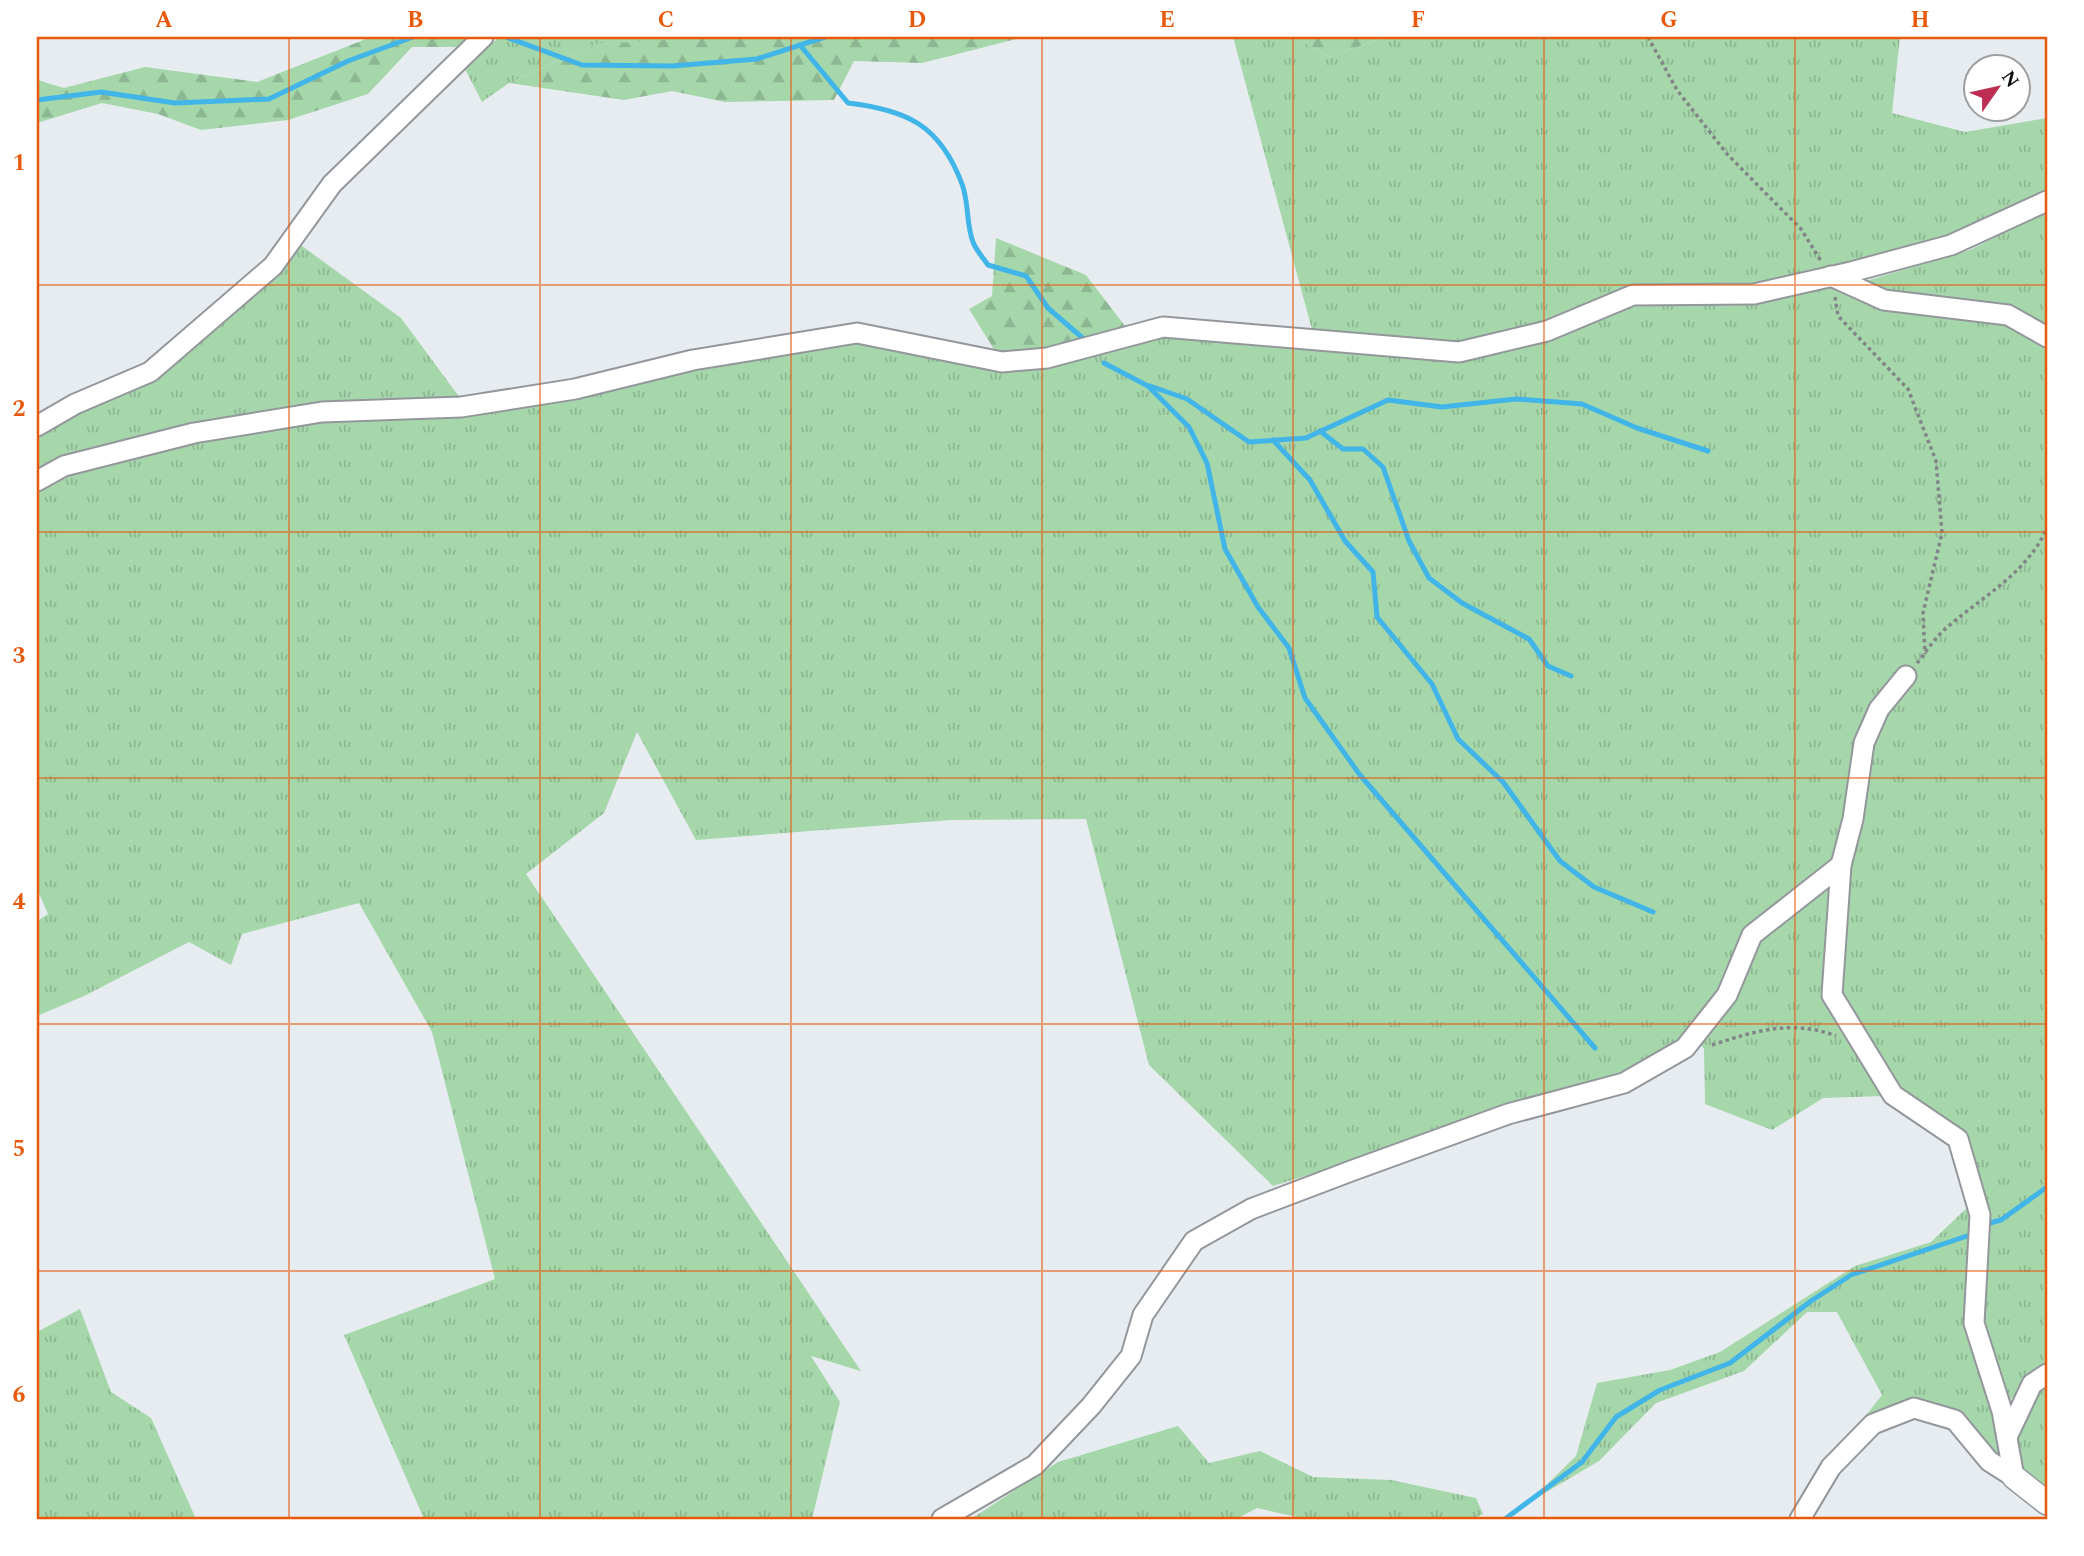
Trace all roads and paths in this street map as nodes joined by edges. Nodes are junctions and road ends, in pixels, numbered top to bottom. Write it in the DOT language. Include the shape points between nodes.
graph roads {
  1 [pos="483,37"];
  2 [pos="1648,37"];
  3 [pos="2047,201"];
  4 [pos="1831,276"];
  5 [pos="2047,337"];
  6 [pos="37,426"];
  7 [pos="37,481"];
  8 [pos="2047,528"];
  9 [pos="1925,653"];
  10 [pos="1906,676"];
  11 [pos="1842,865"];
  12 [pos="1864,1046"];
  13 [pos="1685,1048"];
  14 [pos="2047,1374"];
  15 [pos="2007,1437"];
  16 [pos="2014,1477"];
  17 [pos="2047,1503"];
  18 [pos="942,1519"];
  19 [pos="1801,1519"];
  1 -- 6 [label="street" via="332,184 273,266 150,372"];
  2 -- 4 [label="path" via="1677,90 1727,154 1801,229"];
  3 -- 4 [label="street" via="1951,246"];
  4 -- 5 [label="street" via="1884,300 2008,316"];
  4 -- 7 [label="street" via="1754,294 1633,295 1547,331 1459,352 1163,327 1048,358 1002,362 857,333 693,360 575,389 461,407 322,412 194,433 64,466"];
  4 -- 9 [label="path" via="1838,316 1908,388 1936,461 1942,533 1923,613"];
  8 -- 9 [label="path" via="2040,544 2001,587 1944,630"];
  9 -- 10 [label="path"];
  10 -- 11 [label="street" via="1879,709 1864,743"];
  11 -- 12 [label="street" via="1832,995"];
  11 -- 13 [label="street" via="1752,935 1727,995"];
  12 -- 13 [label="path" via="1811,1027 1756,1031 1704,1048"];
  12 -- 15 [label="street" via="1893,1096 1958,1139 1980,1216 1974,1324"];
  13 -- 18 [label="street" via="1624,1083 1508,1114 1339,1176 1251,1209 1194,1241 1143,1315 1130,1356 1091,1406 1035,1465"];
  14 -- 15 [label="street" via="2032,1384"];
  15 -- 16 [label="street"];
  16 -- 17 [label="street"];
  16 -- 19 [label="street" via="1989,1461 1955,1420 1914,1408 1873,1424 1832,1467"];
}
